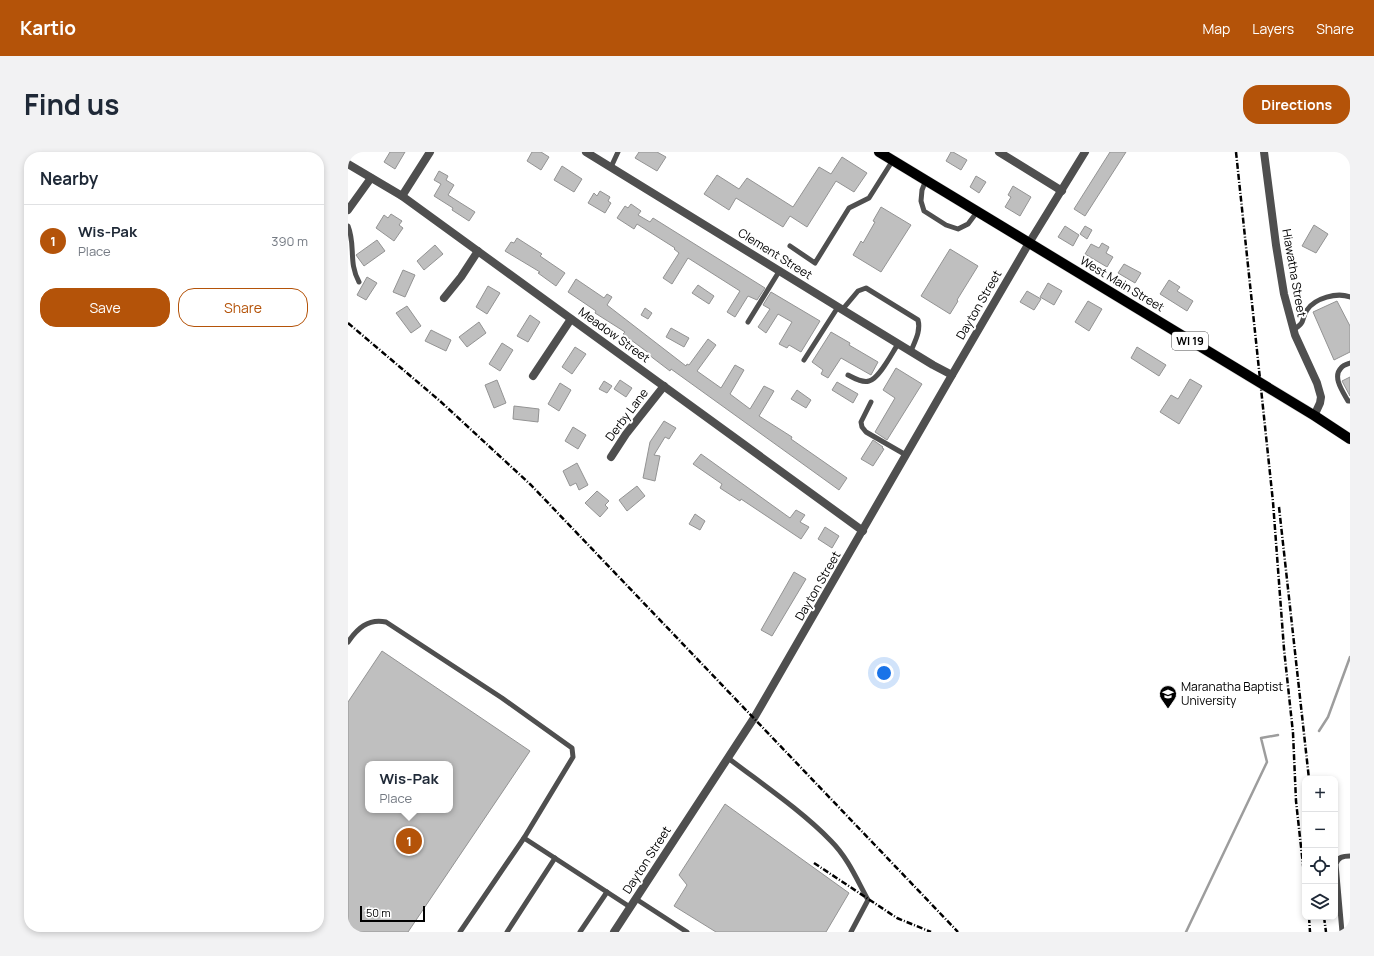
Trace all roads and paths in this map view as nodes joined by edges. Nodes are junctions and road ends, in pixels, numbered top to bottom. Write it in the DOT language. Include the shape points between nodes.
graph roads {
  1 [pos="430,152"];
  2 [pos="586,152"];
  3 [pos="618,152"];
  4 [pos="879,152"];
  5 [pos="999,152"];
  6 [pos="1086,152"];
  7 [pos="1264,152"];
  8 [pos="893,160"];
  9 [pos="348,164"];
  10 [pos="611,168"];
  11 [pos="371,178"];
  12 [pos="926,180"];
  13 [pos="1062,191"];
  14 [pos="402,196"];
  15 [pos="348,210"];
  16 [pos="977,212"];
  17 [pos="348,226"];
  18 [pos="1029,243"];
  19 [pos="790,246"];
  20 [pos="478,251"];
  21 [pos="780,270"];
  22 [pos="359,282"];
  23 [pos="1350,297"];
  24 [pos="444,298"];
  25 [pos="840,308"];
  26 [pos="571,319"];
  27 [pos="748,322"];
  28 [pos="1293,330"];
  29 [pos="898,344"];
  30 [pos="911,352"];
  31 [pos="804,360"];
  32 [pos="1350,363"];
  33 [pos="848,375"];
  34 [pos="952,375"];
  35 [pos="533,376"];
  36 [pos="664,386"];
  37 [pos="871,402"];
  38 [pos="1350,402"];
  39 [pos="1314,416"];
  40 [pos="1350,439"];
  41 [pos="906,455"];
  42 [pos="611,457"];
  43 [pos="863,531"];
  44 [pos="348,642"];
  45 [pos="728,758"];
  46 [pos="524,838"];
  47 [pos="1350,856"];
  48 [pos="554,858"];
  49 [pos="607,892"];
  50 [pos="636,899"];
  51 [pos="630,908"];
  52 [pos="460,932"];
  53 [pos="507,932"];
  54 [pos="580,932"];
  55 [pos="614,932"];
  56 [pos="687,932"];
  57 [pos="851,932"];
  58 [pos="1342,932"];
  1 -- 14 [label="street"];
  2 -- 10 [label="street, Clement Street"];
  3 -- 10 [label="lane"];
  4 -- 8 [label="main road, West Main Street / WI 19"];
  5 -- 13 [label="street"];
  6 -- 13 [label="street, Dayton Street"];
  7 -- 28 [label="street, Hiawatha Street" via="1276,245"];
  8 -- 12 [label="main road, West Main Street / WI 19"];
  8 -- 19 [label="lane" via="869,198 848,208 815,263"];
  9 -- 11 [label="street, Meadow Street"];
  10 -- 21 [label="street, Clement Street"];
  11 -- 14 [label="street, Meadow Street"];
  11 -- 15 [label="street"];
  12 -- 16 [label="main road, West Main Street / WI 19"];
  12 -- 16 [label="lane" via="921,201 924,210 946,225 958,228 968,224"];
  13 -- 18 [label="street, Dayton Street"];
  14 -- 20 [label="street, Meadow Street"];
  16 -- 18 [label="main road, West Main Street / WI 19"];
  17 -- 22 [label="lane" via="350,263"];
  18 -- 34 [label="street, Dayton Street"];
  18 -- 39 [label="main road, West Main Street / WI 19"];
  20 -- 24 [label="street"];
  20 -- 26 [label="street, Meadow Street"];
  21 -- 25 [label="street, Clement Street"];
  21 -- 27 [label="lane"];
  23 -- 28 [label="lane" via="1338,295 1315,302 1302,324"];
  25 -- 29 [label="street, Clement Street"];
  25 -- 30 [label="lane" via="858,291 866,288 918,320 918,335"];
  25 -- 31 [label="lane"];
  26 -- 35 [label="street"];
  26 -- 36 [label="street, Meadow Street"];
  28 -- 39 [label="street, Hiawatha Street" via="1321,397"];
  29 -- 30 [label="street, Clement Street"];
  29 -- 33 [label="lane" via="877,376 869,381 861,381"];
  30 -- 34 [label="street, Clement Street"];
  32 -- 38 [label="lane" via="1341,367 1338,374 1338,383"];
  34 -- 41 [label="street, Dayton Street"];
  36 -- 42 [label="street, Derby Lane"];
  36 -- 43 [label="street, Meadow Street"];
  37 -- 41 [label="lane" via="861,422 862,427 866,432"];
  39 -- 40 [label="main road, West Main Street / WI 19"];
  41 -- 43 [label="street, Dayton Street"];
  43 -- 45 [label="street, Dayton Street"];
  44 -- 46 [label="lane" via="355,632 372,621 386,622 502,698 572,748 573,757"];
  45 -- 50 [label="street, Dayton Street"];
  45 -- 57 [label="lane" via="832,841 848,862 868,900"];
  46 -- 48 [label="lane"];
  46 -- 52 [label="lane"];
  47 -- 58 [label="lane" via="1340,858 1336,864"];
  48 -- 49 [label="lane"];
  48 -- 53 [label="lane"];
  49 -- 51 [label="lane"];
  49 -- 54 [label="lane"];
  50 -- 51 [label="street, Dayton Street"];
  50 -- 56 [label="lane"];
  51 -- 55 [label="street, Dayton Street"];
}
